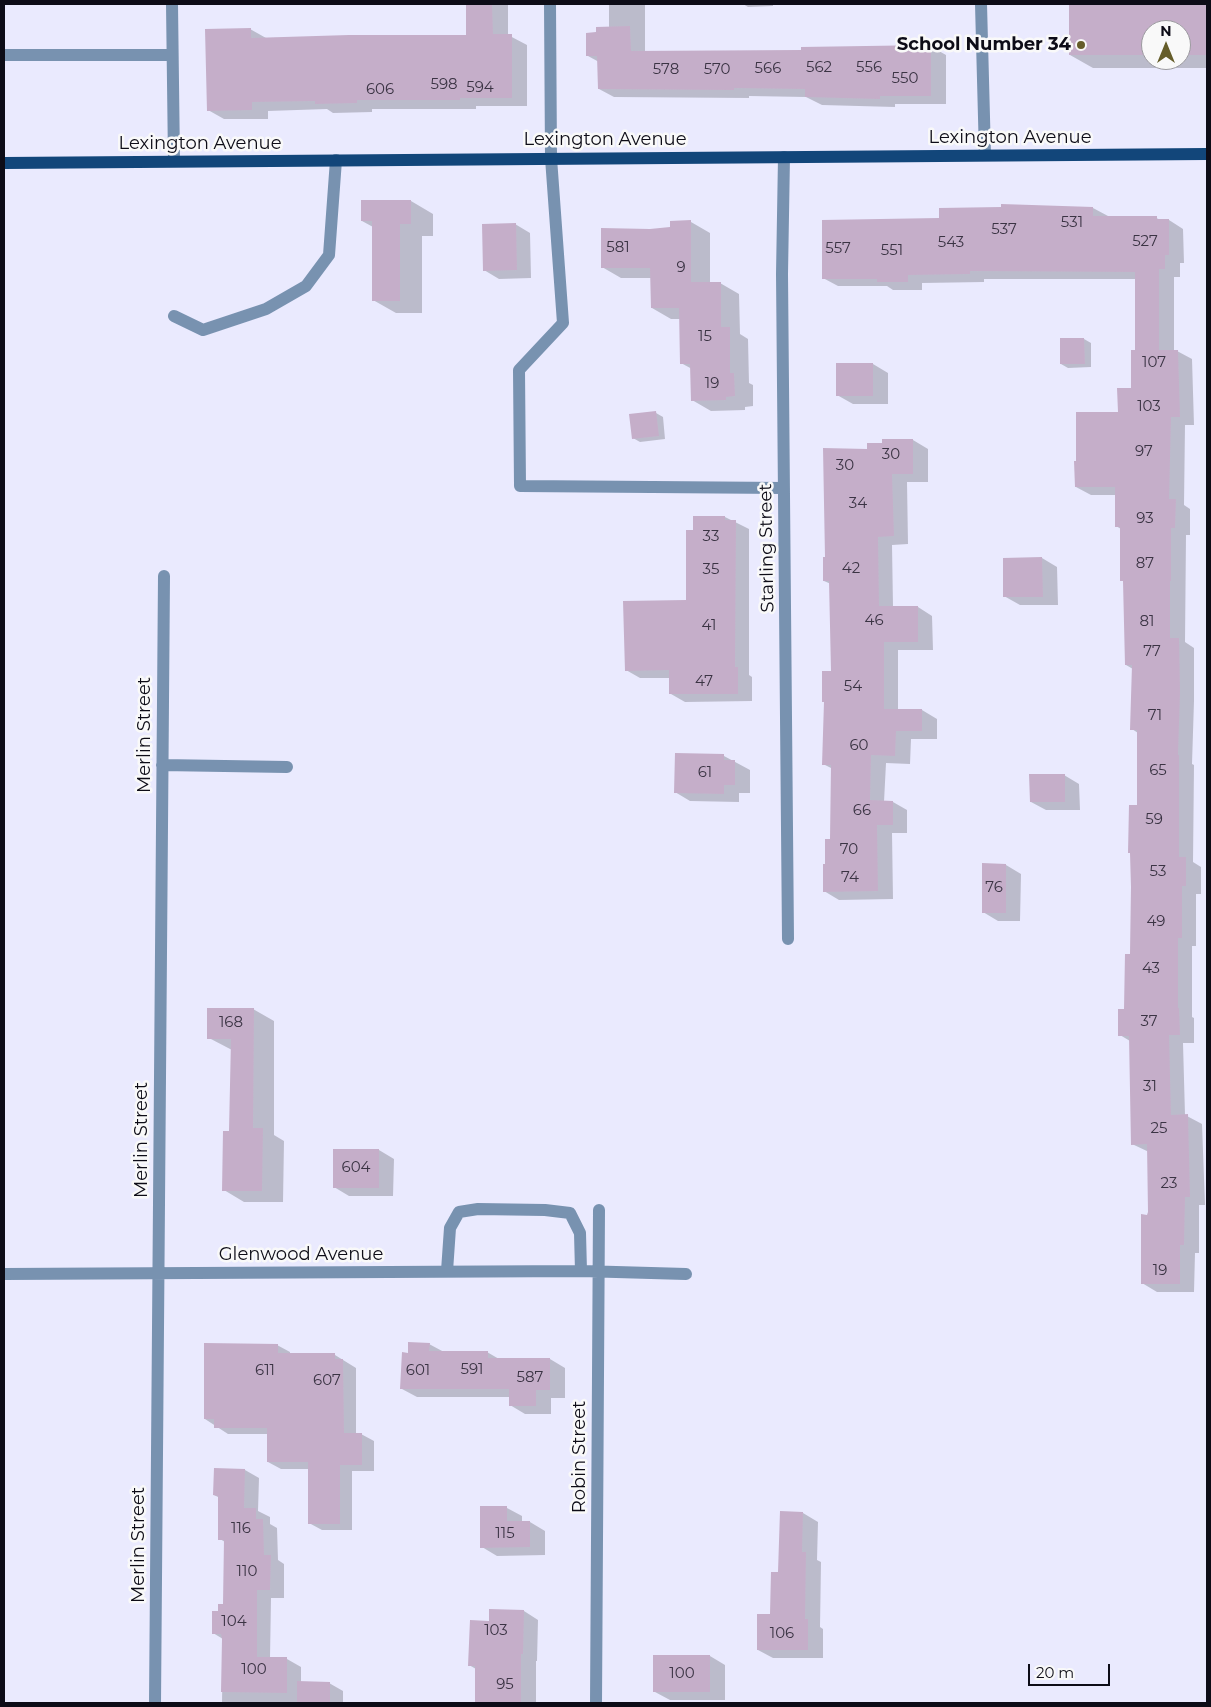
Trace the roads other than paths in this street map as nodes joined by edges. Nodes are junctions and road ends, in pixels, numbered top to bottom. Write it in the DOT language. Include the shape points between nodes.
graph roads {
  1 [pos="172,4"];
  2 [pos="550,4"];
  3 [pos="981,4"];
  4 [pos="4,55"];
  5 [pos="172,55"];
  6 [pos="1207,154"];
  7 [pos="985,155"];
  8 [pos="784,157"];
  9 [pos="551,158"];
  10 [pos="336,160"];
  11 [pos="174,161"];
  12 [pos="4,162"];
  13 [pos="174,316"];
  14 [pos="784,488"];
  15 [pos="164,576"];
  16 [pos="162,766"];
  17 [pos="287,767"];
  18 [pos="788,939"];
  19 [pos="599,1210"];
  20 [pos="447,1271"];
  21 [pos="581,1271"];
  22 [pos="599,1271"];
  23 [pos="158,1273"];
  24 [pos="4,1274"];
  25 [pos="686,1274"];
  26 [pos="155,1703"];
  27 [pos="596,1703"];
  1 -- 5 [label="street"];
  2 -- 9 [label="street"];
  3 -- 7 [label="street"];
  4 -- 5 [label="street"];
  5 -- 11 [label="street"];
  6 -- 7 [label="main road, Lexington Avenue"];
  7 -- 8 [label="main road, Lexington Avenue"];
  8 -- 9 [label="main road, Lexington Avenue"];
  8 -- 14 [label="street, Starling Street"];
  9 -- 10 [label="main road, Lexington Avenue"];
  9 -- 14 [label="street" via="563,323 519,370 520,486"];
  10 -- 11 [label="main road, Lexington Avenue"];
  10 -- 13 [label="street" via="329,254 306,286 266,309 203,330"];
  11 -- 12 [label="main road, Lexington Avenue"];
  14 -- 18 [label="street, Starling Street"];
  15 -- 16 [label="street, Merlin Street"];
  16 -- 17 [label="street"];
  16 -- 23 [label="street, Merlin Street"];
  19 -- 22 [label="street, Robin Street"];
  20 -- 21 [label="street, Glenwood Avenue"];
  20 -- 21 [label="street" via="450,1228 459,1212 478,1209 570,1213 580,1233"];
  20 -- 23 [label="street, Glenwood Avenue"];
  21 -- 22 [label="street, Glenwood Avenue"];
  22 -- 25 [label="street, Glenwood Avenue"];
  22 -- 27 [label="street, Robin Street"];
  23 -- 24 [label="street, Glenwood Avenue"];
  23 -- 26 [label="street, Merlin Street"];
}
